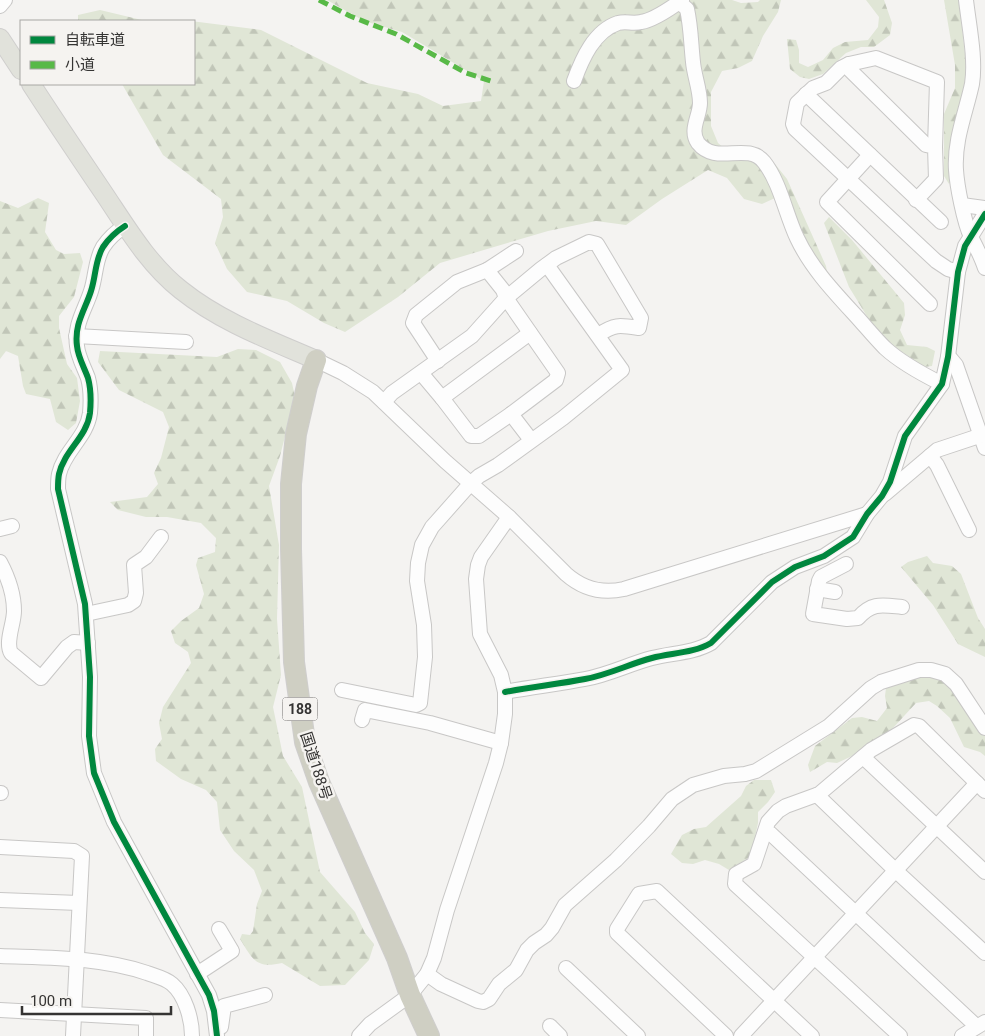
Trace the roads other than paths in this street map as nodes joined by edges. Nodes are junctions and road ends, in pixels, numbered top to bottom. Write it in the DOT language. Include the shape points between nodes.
graph roads {
  1 [pos="5,0"];
  2 [pos="966,0"];
  3 [pos="680,1"];
  4 [pos="0,6"];
  5 [pos="0,38"];
  6 [pos="848,64"];
  7 [pos="20,68"];
  8 [pos="574,80"];
  9 [pos="32,85"];
  10 [pos="806,94"];
  11 [pos="935,147"];
  12 [pos="870,155"];
  13 [pos="848,179"];
  14 [pos="916,200"];
  15 [pos="962,205"];
  16 [pos="985,208"];
  17 [pos="985,214"];
  18 [pos="941,222"];
  19 [pos="125,226"];
  20 [pos="970,236"];
  21 [pos="516,251"];
  22 [pos="547,265"];
  23 [pos="985,268"];
  24 [pos="487,270"];
  25 [pos="958,272"];
  26 [pos="506,298"];
  27 [pos="930,304"];
  28 [pos="530,333"];
  29 [pos="76,336"];
  30 [pos="598,336"];
  31 [pos="186,342"];
  32 [pos="948,357"];
  33 [pos="316,360"];
  34 [pos="438,361"];
  35 [pos="421,372"];
  36 [pos="942,384"];
  37 [pos="442,398"];
  38 [pos="384,402"];
  39 [pos="511,414"];
  40 [pos="984,439"];
  41 [pos="531,440"];
  42 [pos="930,456"];
  43 [pos="471,483"];
  44 [pos="882,496"];
  45 [pos="867,514"];
  46 [pos="509,517"];
  47 [pos="968,530"];
  48 [pos="161,538"];
  49 [pos="0,562"];
  50 [pos="804,563"];
  51 [pos="846,564"];
  52 [pos="819,583"];
  53 [pos="835,592"];
  54 [pos="902,607"];
  55 [pos="86,614"];
  56 [pos="88,643"];
  57 [pos="342,690"];
  58 [pos="505,692"];
  59 [pos="362,720"];
  60 [pos="985,728"];
  61 [pos="501,743"];
  62 [pos="863,757"];
  63 [pos="981,787"];
  64 [pos="817,795"];
  65 [pos="935,826"];
  66 [pos="766,832"];
  67 [pos="0,847"];
  68 [pos="895,870"];
  69 [pos="985,872"];
  70 [pos="0,900"];
  71 [pos="80,903"];
  72 [pos="854,913"];
  73 [pos="220,929"];
  74 [pos="985,953"];
  75 [pos="0,956"];
  76 [pos="814,957"];
  77 [pos="76,959"];
  78 [pos="566,968"];
  79 [pos="197,974"];
  80 [pos="427,974"];
  81 [pos="265,994"];
  82 [pos="410,995"];
  83 [pos="774,1001"];
  84 [pos="0,1010"];
  85 [pos="74,1013"];
  86 [pos="981,1024"];
  87 [pos="217,1035"];
  88 [pos="73,1036"];
  89 [pos="146,1036"];
  90 [pos="192,1036"];
  91 [pos="359,1036"];
  92 [pos="428,1036"];
  93 [pos="638,1036"];
  94 [pos="726,1036"];
  95 [pos="741,1036"];
  96 [pos="812,1036"];
  97 [pos="900,1036"];
  98 [pos="962,1036"];
  1 -- 4 [label="street"];
  2 -- 15 [label="street" via="973,65 955,168"];
  3 -- 8 [label="street" via="649,20 616,24 602,33 591,44"];
  3 -- 36 [label="street" via="687,9 691,29 700,104 694,130 698,142 714,153 748,152 763,161 798,239 832,290 885,348"];
  5 -- 7 [label="main road"];
  6 -- 10 [label="street" via="826,83"];
  6 -- 11 [label="street" via="850,70 926,144"];
  6 -- 11 [label="street" via="876,58 937,82"];
  9 -- 19 [label="main road"];
  10 -- 12 [label="street"];
  10 -- 13 [label="street" via="797,103 794,129"];
  11 -- 14 [label="street" via="936,179"];
  12 -- 13 [label="street"];
  12 -- 14 [label="street"];
  13 -- 25 [label="street" via="936,261"];
  13 -- 27 [label="street" via="827,202"];
  14 -- 18 [label="street"];
  15 -- 16 [label="street"];
  15 -- 20 [label="street"];
  17 -- 20 [label="street"];
  19 -- 29 [label="street" via="114,234 99,256"];
  19 -- 33 [label="main road" via="158,268 201,304 231,322"];
  20 -- 23 [label="street"];
  20 -- 25 [label="street"];
  21 -- 24 [label="street"];
  22 -- 26 [label="street"];
  22 -- 30 [label="street"];
  22 -- 30 [label="street" via="589,242 597,244 641,318 639,328 618,325"];
  24 -- 26 [label="street"];
  24 -- 34 [label="street" via="458,282 416,315 413,324"];
  25 -- 32 [label="street"];
  26 -- 28 [label="street"];
  26 -- 34 [label="street" via="480,329"];
  28 -- 37 [label="street"];
  28 -- 39 [label="street" via="558,373 556,380"];
  29 -- 31 [label="street"];
  29 -- 55 [label="street" via="88,380 90,414 59,474 58,489"];
  30 -- 41 [label="street" via="622,370"];
  32 -- 36 [label="street"];
  32 -- 40 [label="street" via="956,365"];
  33 -- 38 [label="street" via="350,377"];
  33 -- 82 [label="highway, 国道188号 / 188" via="296,434 291,484 294,636 305,742"];
  34 -- 35 [label="street"];
  35 -- 37 [label="street"];
  35 -- 38 [label="street"];
  36 -- 44 [label="street" via="904,436 890,482"];
  37 -- 39 [label="street" via="471,436 479,436"];
  38 -- 43 [label="street"];
  39 -- 41 [label="street"];
  40 -- 42 [label="street" via="937,450"];
  41 -- 43 [label="street"];
  42 -- 44 [label="street"];
  42 -- 47 [label="street"];
  43 -- 46 [label="street"];
  43 -- 57 [label="street" via="432,527 422,545 417,582 425,657 420,703 416,705"];
  44 -- 45 [label="street"];
  45 -- 46 [label="street" via="624,589 606,591 588,588 573,580"];
  45 -- 50 [label="street" via="853,537 824,556"];
  46 -- 58 [label="street" via="481,557 476,579 480,634 501,675"];
  48 -- 55 [label="street" via="146,557 134,565 134,601"];
  49 -- 56 [label="street" via="7,575 14,608 8,648 11,653 41,678 67,647 74,642"];
  50 -- 52 [label="street"];
  50 -- 58 [label="street" via="772,582 712,643 703,648 651,658 584,679"];
  51 -- 52 [label="street"];
  52 -- 53 [label="street"];
  52 -- 54 [label="street" via="813,614 847,619 858,618 866,609 877,606"];
  55 -- 56 [label="street"];
  56 -- 79 [label="street" via="89,736 94,773 114,822"];
  58 -- 61 [label="street"];
  59 -- 61 [label="street" via="365,710 430,723"];
  60 -- 80 [label="street" via="956,684 945,674 919,670 881,682 870,688 829,726 756,771 724,776 693,786 672,799 616,860 565,905 552,928 527,950 516,970 499,984 489,999 478,1001"];
  61 -- 80 [label="street"];
  62 -- 63 [label="street" via="914,725 919,726"];
  62 -- 64 [label="street"];
  62 -- 65 [label="street"];
  63 -- 65 [label="street"];
  64 -- 66 [label="street" via="778,811 768,822"];
  64 -- 68 [label="street"];
  65 -- 68 [label="street"];
  65 -- 69 [label="street"];
  66 -- 72 [label="street"];
  66 -- 76 [label="street" via="754,864 736,874 735,884"];
  67 -- 71 [label="street" via="74,851 82,856"];
  68 -- 72 [label="street"];
  68 -- 74 [label="street"];
  70 -- 71 [label="street"];
  71 -- 77 [label="street"];
  72 -- 76 [label="street"];
  72 -- 86 [label="street" via="973,1023"];
  73 -- 79 [label="street" via="232,951"];
  75 -- 77 [label="street"];
  76 -- 83 [label="street"];
  76 -- 97 [label="street"];
  77 -- 85 [label="street"];
  77 -- 90 [label="street" via="132,968 171,983 180,994"];
  78 -- 93 [label="street"];
  79 -- 87 [label="street" via="214,1010"];
  80 -- 82 [label="street"];
  81 -- 87 [label="street" via="224,1006"];
  82 -- 91 [label="street"];
  82 -- 92 [label="highway, 国道188号 / 188"];
  83 -- 94 [label="street" via="657,891 639,894 617,933"];
  83 -- 95 [label="street"];
  83 -- 96 [label="street"];
  84 -- 85 [label="street"];
  85 -- 88 [label="street"];
  85 -- 89 [label="street" via="146,1018"];
  86 -- 98 [label="street"];
}
